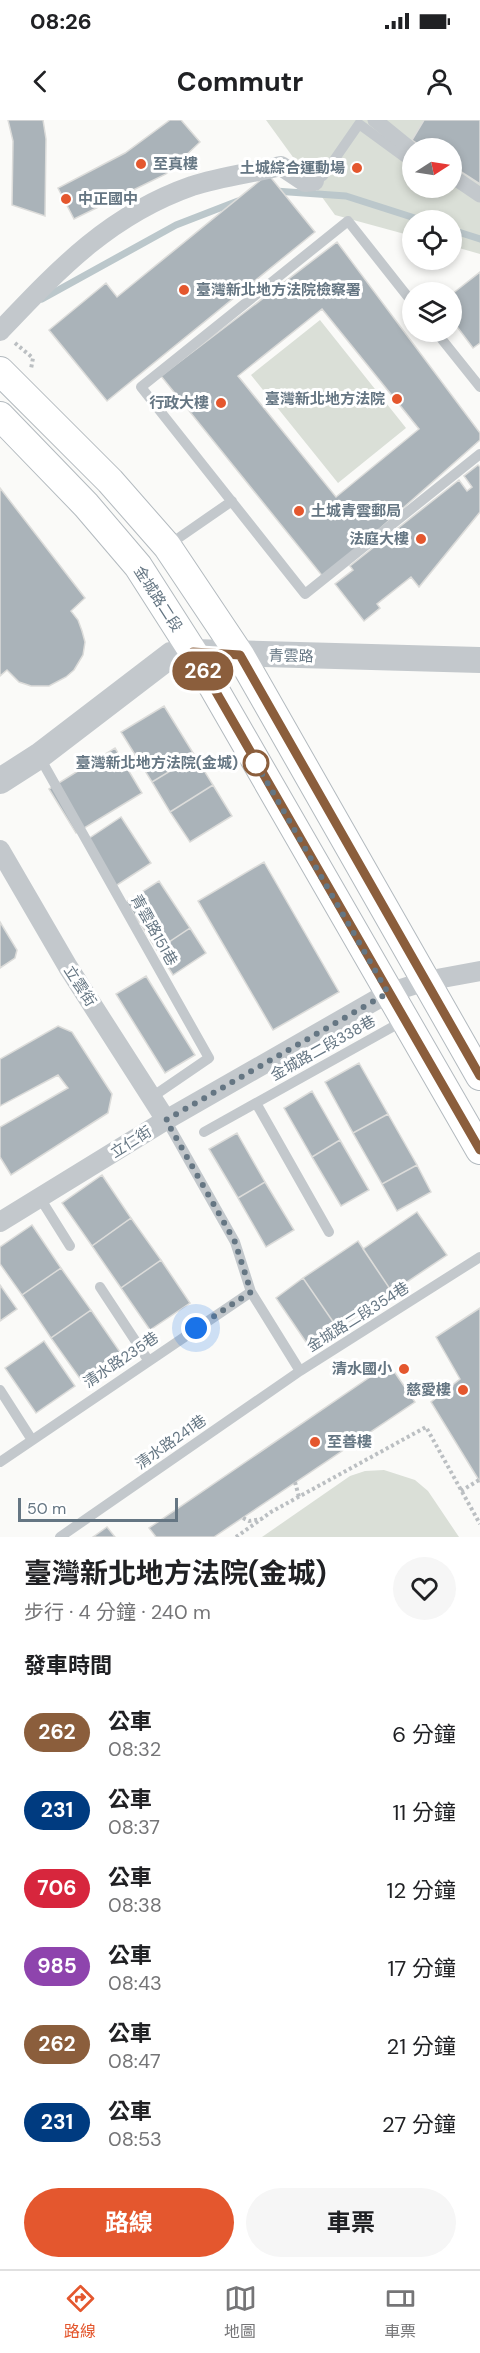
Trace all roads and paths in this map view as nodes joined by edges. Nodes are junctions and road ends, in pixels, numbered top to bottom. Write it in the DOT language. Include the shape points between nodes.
graph roads {
  1 [pos="380,122"];
  2 [pos="402,145"];
  3 [pos="402,150"];
  4 [pos="314,181"];
  5 [pos="462,183"];
  6 [pos="480,195"];
  7 [pos="402,289"];
  8 [pos="8,337"];
  9 [pos="444,342"];
  10 [pos="33,358"];
  11 [pos="0,371"];
  12 [pos="480,387"];
  13 [pos="0,416"];
  14 [pos="480,454"];
  15 [pos="232,501"];
  16 [pos="167,546"];
  17 [pos="193,652"];
  18 [pos="240,655"];
  19 [pos="480,660"];
  20 [pos="39,756"];
  21 [pos="0,781"];
  22 [pos="0,850"];
  23 [pos="480,971"];
  24 [pos="426,981"];
  25 [pos="388,993"];
  26 [pos="405,1020"];
  27 [pos="480,1076"];
  28 [pos="152,1097"];
  29 [pos="256,1103"];
  30 [pos="166,1120"];
  31 [pos="204,1132"];
  32 [pos="480,1150"];
  33 [pos="40,1198"];
  34 [pos="0,1222"];
  35 [pos="329,1232"];
  36 [pos="69,1246"];
  37 [pos="480,1257"];
  38 [pos="100,1287"];
  39 [pos="251,1292"];
  40 [pos="148,1360"];
  41 [pos="300,1371"];
  42 [pos="0,1390"];
  43 [pos="32,1440"];
  44 [pos="0,1462"];
  45 [pos="479,1480"];
  46 [pos="295,1482"];
  47 [pos="461,1491"];
  48 [pos="300,1497"];
  49 [pos="243,1518"];
  50 [pos="262,1519"];
  51 [pos="480,1524"];
  52 [pos="60,1537"];
  53 [pos="236,1537"];
  1 -- 2 [label="street"];
  3 -- 4 [label="lane" via="359,124 323,177"];
  4 -- 8 [label="street" via="305,182 281,166 192,186 158,201 105,230 57,271"];
  5 -- 6 [label="street"];
  7 -- 15 [label="lane" via="348,221 141,387"];
  8 -- 10 [label="path"];
  9 -- 12 [label="lane"];
  11 -- 16 [label="main road" via="110,481"];
  13 -- 17 [label="main road, 金城路二段" via="138,566"];
  14 -- 15 [label="lane" via="305,594"];
  15 -- 16 [label="lane"];
  16 -- 18 [label="main road"];
  17 -- 18 [label="street, 青雲路"];
  17 -- 20 [label="street, 青雲路" via="171,655"];
  17 -- 25 [label="main road, 金城路二段"];
  18 -- 19 [label="street, 青雲路"];
  18 -- 24 [label="main road"];
  20 -- 21 [label="street, 青雲路"];
  20 -- 28 [label="lane, 青雲路151巷" via="209,1058"];
  22 -- 28 [label="street, 立雲街" via="68,967"];
  23 -- 24 [label="street, 立仁街"];
  24 -- 25 [label="street, 立仁街"];
  24 -- 27 [label="main road"];
  25 -- 26 [label="main road, 金城路二段"];
  25 -- 30 [label="street, 立仁街"];
  26 -- 29 [label="lane, 金城路二段338巷"];
  26 -- 32 [label="main road, 金城路二段"];
  28 -- 30 [label="street, 立雲街"];
  29 -- 31 [label="lane, 金城路二段338巷"];
  29 -- 35 [label="lane"];
  30 -- 33 [label="street, 立仁街"];
  30 -- 39 [label="lane" via="235,1242"];
  33 -- 34 [label="street, 立仁街"];
  33 -- 36 [label="lane"];
  37 -- 41 [label="lane, 金城路二段354巷"];
  38 -- 40 [label="lane"];
  39 -- 40 [label="lane, 清水路235巷"];
  39 -- 41 [label="lane, 金城路二段354巷"];
  40 -- 43 [label="lane, 清水路235巷"];
  41 -- 52 [label="lane, 清水路241巷"];
  42 -- 43 [label="lane"];
  43 -- 44 [label="lane, 清水路235巷"];
  45 -- 47 [label="path"];
  46 -- 48 [label="path"];
  47 -- 48 [label="path" via="426,1427"];
  47 -- 51 [label="path"];
  48 -- 50 [label="path"];
  49 -- 50 [label="path"];
  50 -- 53 [label="path"];
}
